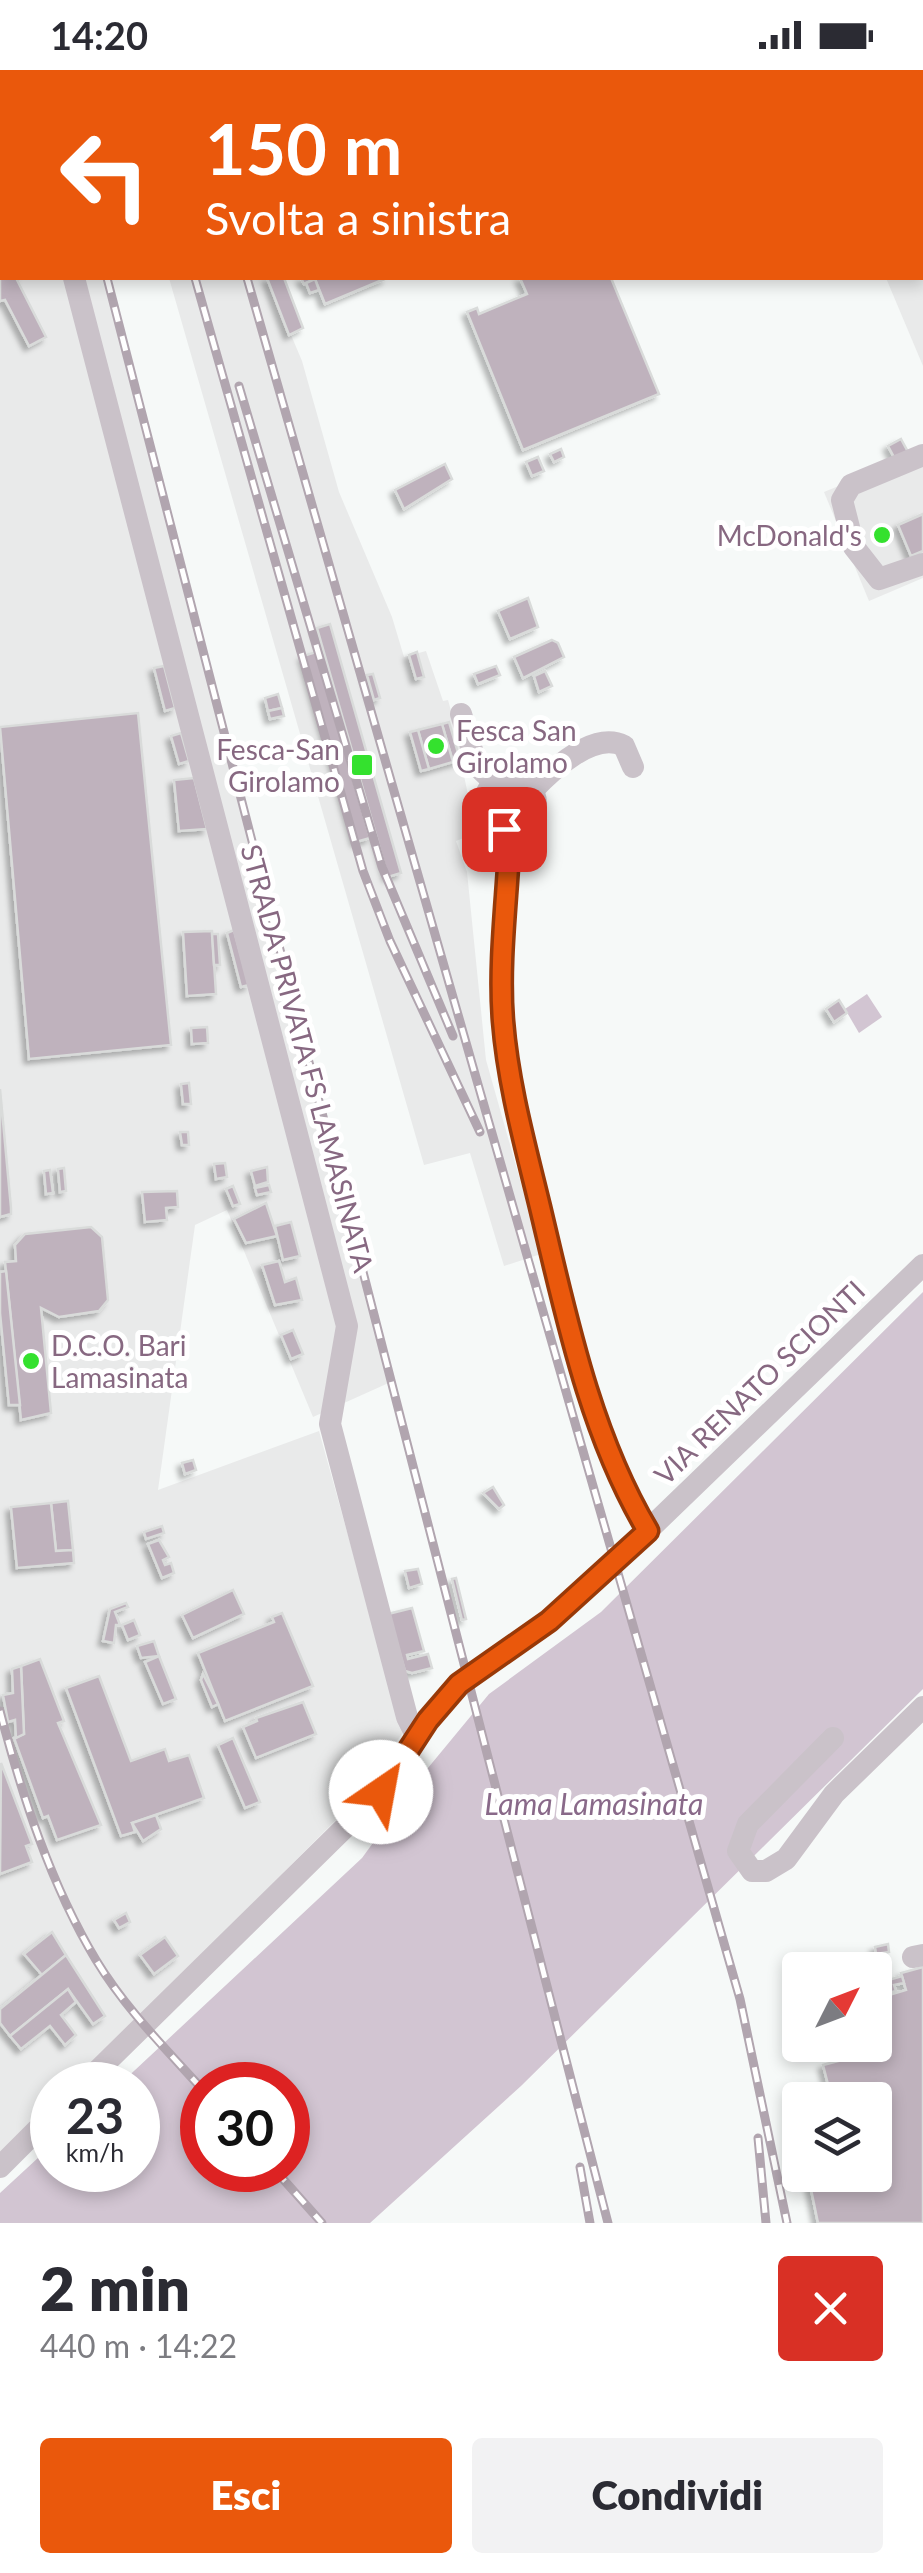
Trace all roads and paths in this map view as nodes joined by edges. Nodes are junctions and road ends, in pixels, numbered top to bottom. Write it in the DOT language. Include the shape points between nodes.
graph roads {
  1 [pos="75,280"];
  2 [pos="923,455"];
  3 [pos="923,564"];
  4 [pos="461,714"];
  5 [pos="633,767"];
  6 [pos="495,782"];
  7 [pos="532,791"];
  8 [pos="510,830"];
  9 [pos="923,1266"];
  10 [pos="648,1531"];
  11 [pos="923,1707"];
  12 [pos="416,1737"];
  13 [pos="833,1738"];
  14 [pos="107,2062"];
  15 [pos="30,2137"];
  16 [pos="0,2168"];
  1 -- 12 [label="street, STRADA PRIVATA FS LAMASINATA" via="347,1326 330,1424"];
  2 -- 3 [label="street" via="851,486 842,500 849,536 879,579"];
  4 -- 6 [label="street" via="477,766"];
  5 -- 7 [label="street" via="624,746 603,743 558,764"];
  6 -- 7 [label="street" via="511,778"];
  6 -- 8 [label="street" via="485,811"];
  7 -- 8 [label="street" via="532,817"];
  8 -- 10 [label="street" via="502,1016 509,1076 604,1440 620,1485"];
  9 -- 10 [label="street, VIA RENATO SCIONTI"];
  10 -- 12 [label="street, VIA RENATO SCIONTI" via="549,1621 459,1684"];
  11 -- 13 [label="street" via="834,1794 786,1859 752,1871 738,1851 748,1824"];
  12 -- 14 [label="street, VIA RENATO SCIONTI" via="381,1792"];
  15 -- 16 [label="street"];
}
